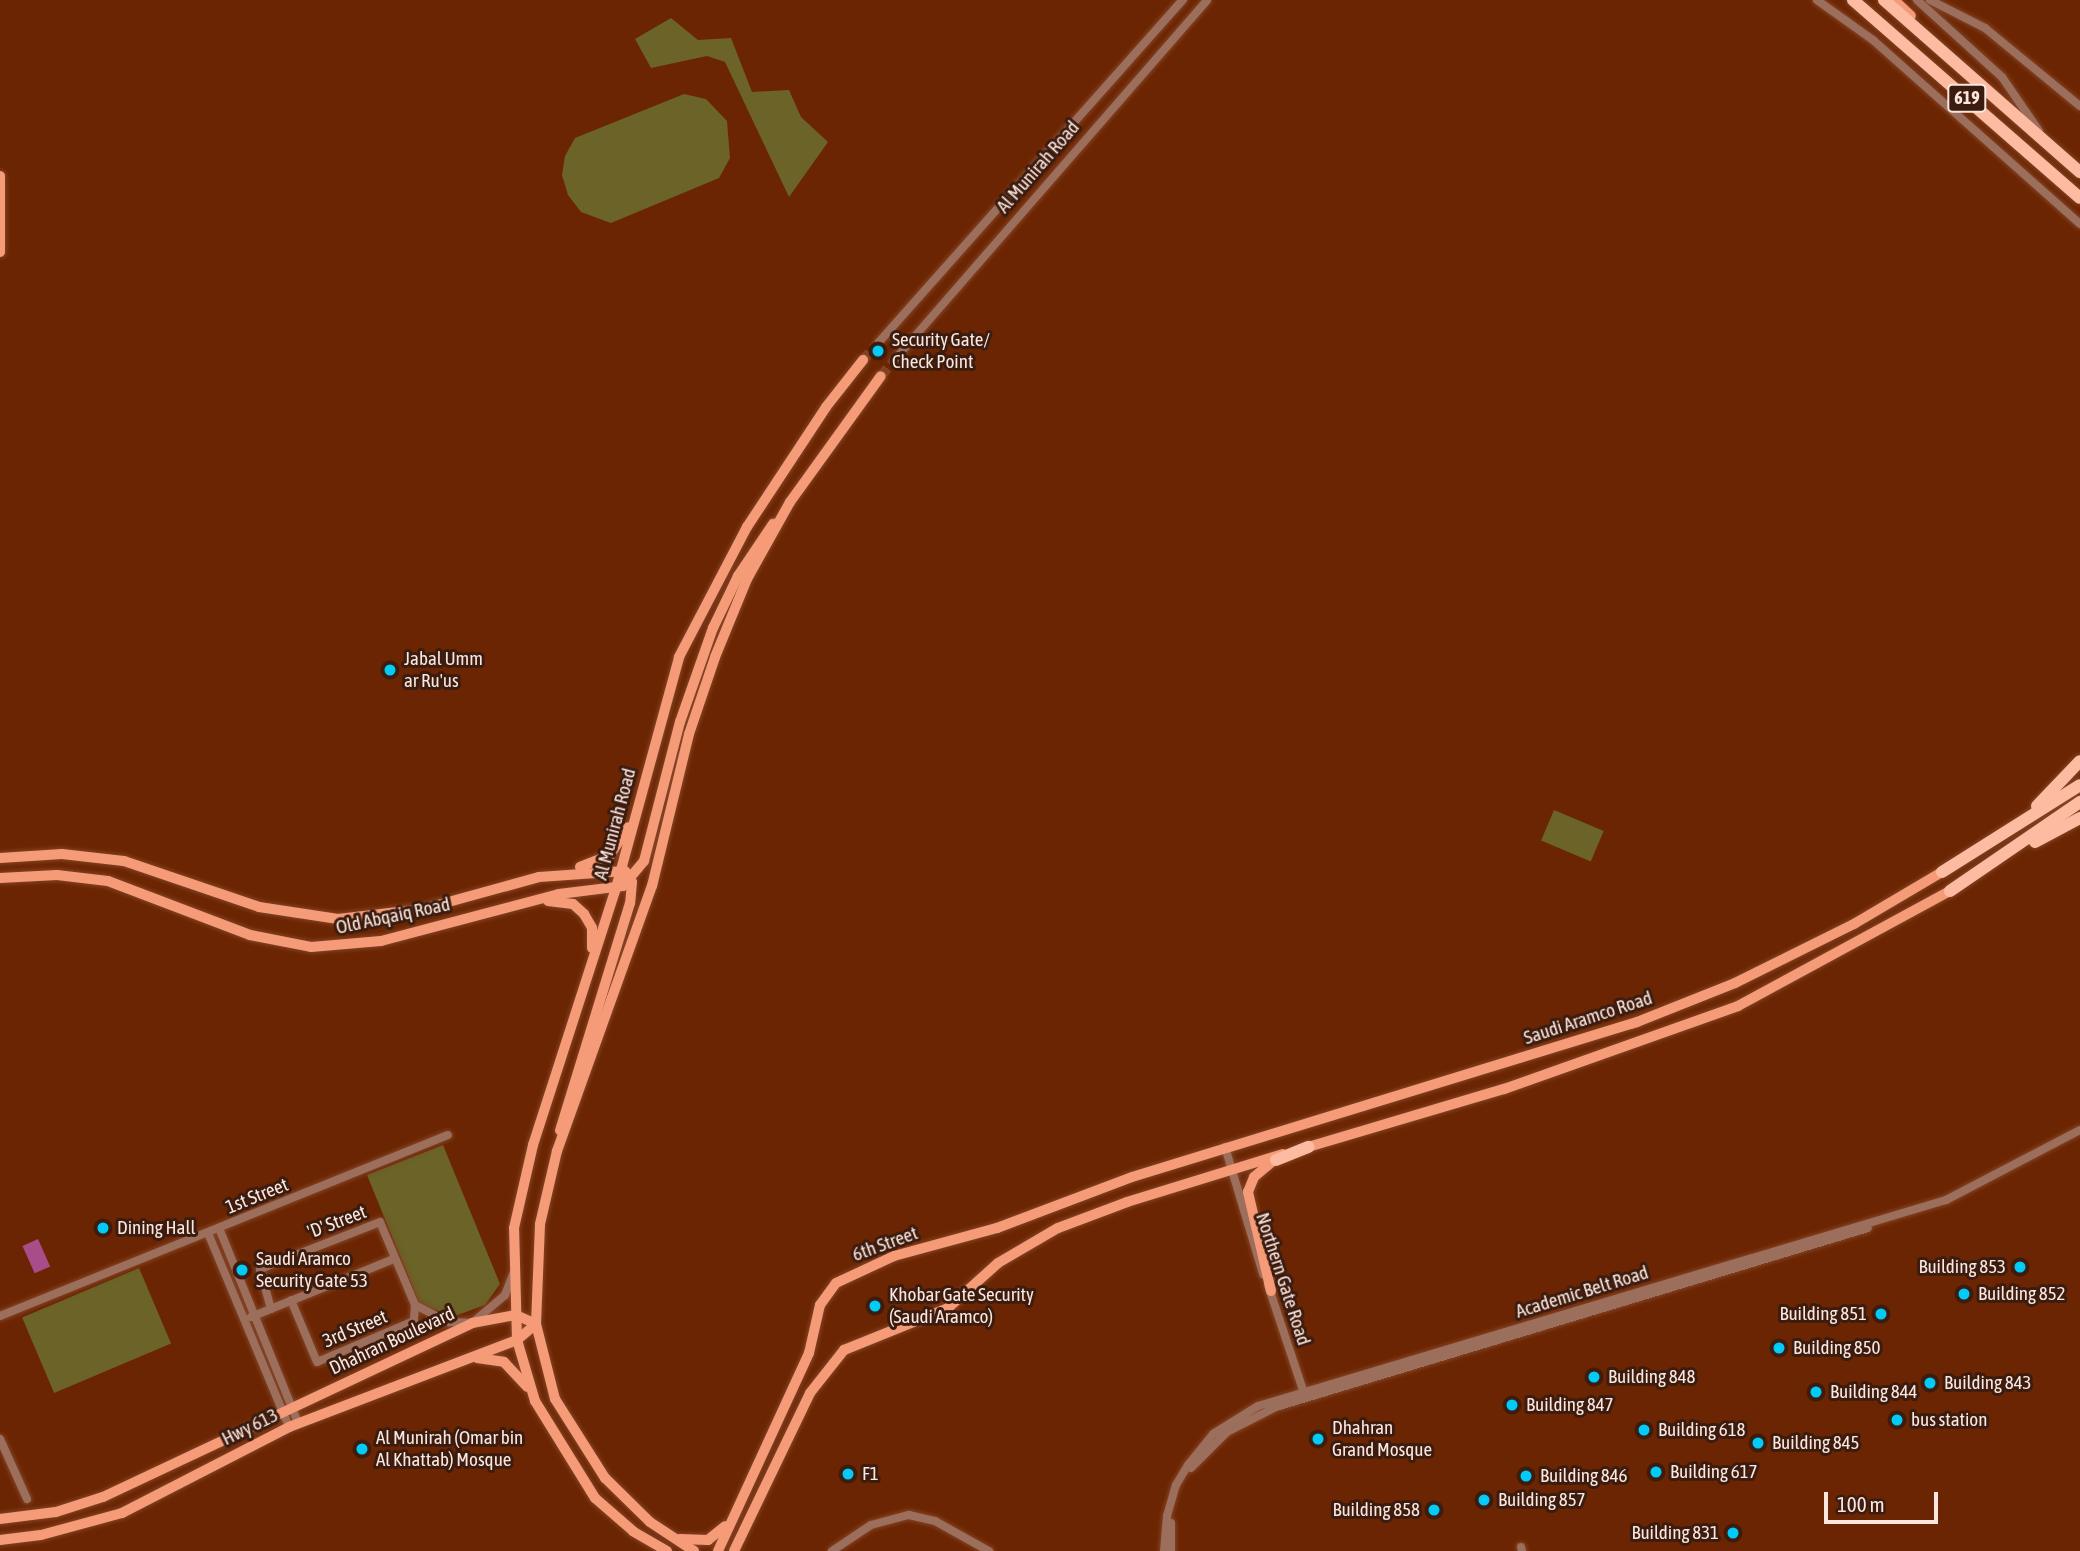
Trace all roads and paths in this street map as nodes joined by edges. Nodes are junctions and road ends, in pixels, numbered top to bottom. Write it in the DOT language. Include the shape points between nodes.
graph roads {
  1 [pos="1183,0"];
  2 [pos="1207,0"];
  3 [pos="1817,0"];
  4 [pos="1846,0"];
  5 [pos="1853,0"];
  6 [pos="1884,0"];
  7 [pos="1894,0"];
  8 [pos="1917,0"];
  9 [pos="1930,0"];
  10 [pos="1886,29"];
  11 [pos="1997,99"];
  12 [pos="2080,106"];
  13 [pos="2042,137"];
  14 [pos="2080,166"];
  15 [pos="2080,172"];
  16 [pos="0,176"];
  17 [pos="2080,200"];
  18 [pos="2080,224"];
  19 [pos="0,252"];
  20 [pos="878,342"];
  21 [pos="896,358"];
  22 [pos="863,360"];
  23 [pos="881,376"];
  24 [pos="790,502"];
  25 [pos="2080,761"];
  26 [pos="2080,785"];
  27 [pos="2080,803"];
  28 [pos="638,808"];
  29 [pos="2080,818"];
  30 [pos="1997,839"];
  31 [pos="0,851"];
  32 [pos="32,854"];
  33 [pos="0,858"];
  34 [pos="621,870"];
  35 [pos="1942,872"];
  36 [pos="539,877"];
  37 [pos="0,878"];
  38 [pos="632,880"];
  39 [pos="616,888"];
  40 [pos="1950,891"];
  41 [pos="530,901"];
  42 [pos="591,964"];
  43 [pos="2080,1130"];
  44 [pos="448,1136"];
  45 [pos="2080,1136"];
  46 [pos="1225,1147"];
  47 [pos="1308,1147"];
  48 [pos="557,1151"];
  49 [pos="1276,1160"];
  50 [pos="1233,1168"];
  51 [pos="219,1228"];
  52 [pos="208,1233"];
  53 [pos="394,1259"];
  54 [pos="515,1271"];
  55 [pos="1271,1291"];
  56 [pos="291,1300"];
  57 [pos="415,1304"];
  58 [pos="271,1308"];
  59 [pos="516,1315"];
  60 [pos="0,1316"];
  61 [pos="255,1316"];
  62 [pos="244,1321"];
  63 [pos="472,1323"];
  64 [pos="536,1324"];
  65 [pos="517,1340"];
  66 [pos="470,1358"];
  67 [pos="1305,1395"];
  68 [pos="535,1401"];
  69 [pos="286,1409"];
  70 [pos="294,1425"];
  71 [pos="0,1439"];
  72 [pos="27,1499"];
  73 [pos="741,1503"];
  74 [pos="0,1519"];
  75 [pos="742,1533"];
  76 [pos="670,1537"];
  77 [pos="0,1540"];
  78 [pos="664,1550"];
  79 [pos="694,1551"];
  80 [pos="718,1551"];
  81 [pos="733,1551"];
  82 [pos="739,1551"];
  83 [pos="832,1551"];
  84 [pos="989,1551"];
  85 [pos="1164,1551"];
  86 [pos="1171,1551"];
  1 -- 20 [label="street, Al Munirah Road"];
  2 -- 21 [label="street, Al Munirah Road"];
  3 -- 18 [label="street" via="1873,40"];
  4 -- 10 [label="main road"];
  5 -- 10 [label="highway, 619"];
  6 -- 11 [label="highway, 619"];
  7 -- 11 [label="main road"];
  8 -- 13 [label="street" via="2002,77"];
  9 -- 12 [label="street" via="1985,28"];
  10 -- 17 [label="highway, 619"];
  11 -- 13 [label="highway, 619"];
  13 -- 14 [label="highway"];
  13 -- 15 [label="highway, 619"];
  16 -- 19 [label="main road"];
  22 -- 28 [label="main road, Al Munirah Road" via="826,407 711,590 679,657"];
  23 -- 24 [label="main road"];
  24 -- 38 [label="main road" via="758,543 713,628 680,722 644,861"];
  24 -- 48 [label="main road" via="747,579 715,657 689,734 652,886"];
  25 -- 30 [label="highway" via="2041,803"];
  26 -- 30 [label="highway"];
  27 -- 40 [label="highway"];
  28 -- 34 [label="main road, Al Munirah Road"];
  28 -- 36 [label="main road" via="610,855"];
  29 -- 40 [label="highway"];
  30 -- 35 [label="highway"];
  31 -- 32 [label="main road"];
  32 -- 33 [label="main road, Old Abqaiq Road"];
  32 -- 36 [label="main road, Old Abqaiq Road" via="124,861 259,907 338,919 423,909"];
  34 -- 36 [label="main road, Old Abqaiq Road"];
  34 -- 38 [label="main road"];
  34 -- 39 [label="main road, Al Munirah Road"];
  35 -- 46 [label="main road, Saudi Aramco Road" via="1854,924 1735,983 1637,1022"];
  37 -- 41 [label="main road, Old Abqaiq Road" via="57,875 107,881 250,935 312,947 381,941"];
  38 -- 39 [label="main road, Old Abqaiq Road"];
  38 -- 48 [label="main road" via="630,904 570,1085"];
  39 -- 41 [label="main road, Old Abqaiq Road"];
  39 -- 42 [label="main road, Al Munirah Road"];
  40 -- 47 [label="main road, Saudi Aramco Road" via="1738,1006 1504,1089"];
  41 -- 42 [label="main road" via="559,900 578,908 592,928"];
  42 -- 54 [label="main road, Al Munirah Road" via="533,1145 514,1228"];
  43 -- 67 [label="street, Academic Belt Road" via="1946,1200"];
  44 -- 51 [label="street, 1st Street"];
  45 -- 67 [label="street, Academic Belt Road" via="1960,1201"];
  46 -- 50 [label="street, Northern Gate Road"];
  46 -- 73 [label="main road, 6th Street" via="997,1228 894,1256 836,1283 827,1293 809,1353"];
  47 -- 49 [label="highway"];
  47 -- 50 [label="main road, Saudi Aramco Road"];
  48 -- 64 [label="main road" via="540,1224"];
  49 -- 55 [label="main road" via="1262,1168 1248,1192"];
  50 -- 55 [label="street, Northern Gate Road"];
  50 -- 75 [label="main road" via="1058,1228 998,1263 948,1308 865,1338 829,1364 810,1393"];
  51 -- 52 [label="street, 1st Street"];
  51 -- 61 [label="street"];
  52 -- 60 [label="street, 1st Street"];
  52 -- 62 [label="street"];
  53 -- 56 [label="street"];
  53 -- 57 [label="street, 'D' Street"];
  53 -- 58 [label="street, 'D' Street" via="380,1222 260,1269"];
  54 -- 59 [label="main road, Al Munirah Road"];
  54 -- 63 [label="street" via="505,1295"];
  55 -- 67 [label="street, Northern Gate Road"];
  56 -- 57 [label="street, 3rd Street" via="317,1362 414,1321"];
  56 -- 58 [label="street"];
  57 -- 63 [label="street" via="449,1322"];
  58 -- 61 [label="street"];
  59 -- 63 [label="main road, Dhahran Boulevard"];
  59 -- 64 [label="main road"];
  59 -- 65 [label="main road, Al Munirah Road"];
  61 -- 62 [label="street"];
  61 -- 69 [label="street"];
  62 -- 69 [label="street"];
  63 -- 69 [label="main road, Dhahran Boulevard"];
  64 -- 65 [label="main road, Hwy 613"];
  64 -- 76 [label="main road" via="547,1376 565,1421 605,1478"];
  65 -- 66 [label="main road, Hwy 613"];
  65 -- 68 [label="main road"];
  66 -- 68 [label="main road" via="505,1362 521,1377"];
  66 -- 70 [label="main road, Hwy 613"];
  67 -- 85 [label="street, Academic Belt Road" via="1244,1413 1202,1446 1176,1485"];
  67 -- 86 [label="street, Academic Belt Road" via="1239,1424 1196,1462 1177,1494"];
  68 -- 78 [label="main road" via="595,1498"];
  69 -- 70 [label="street"];
  69 -- 74 [label="main road, Dhahran Boulevard" via="103,1497 56,1512"];
  70 -- 77 [label="main road, Hwy 613" via="122,1513 41,1535"];
  71 -- 72 [label="street"];
  73 -- 76 [label="main road" via="714,1538 699,1542"];
  73 -- 80 [label="main road, 6th Street"];
  75 -- 81 [label="main road"];
  75 -- 82 [label="main road"];
  76 -- 79 [label="main road"];
  83 -- 84 [label="street" via="871,1525 909,1515 935,1521"];
}
